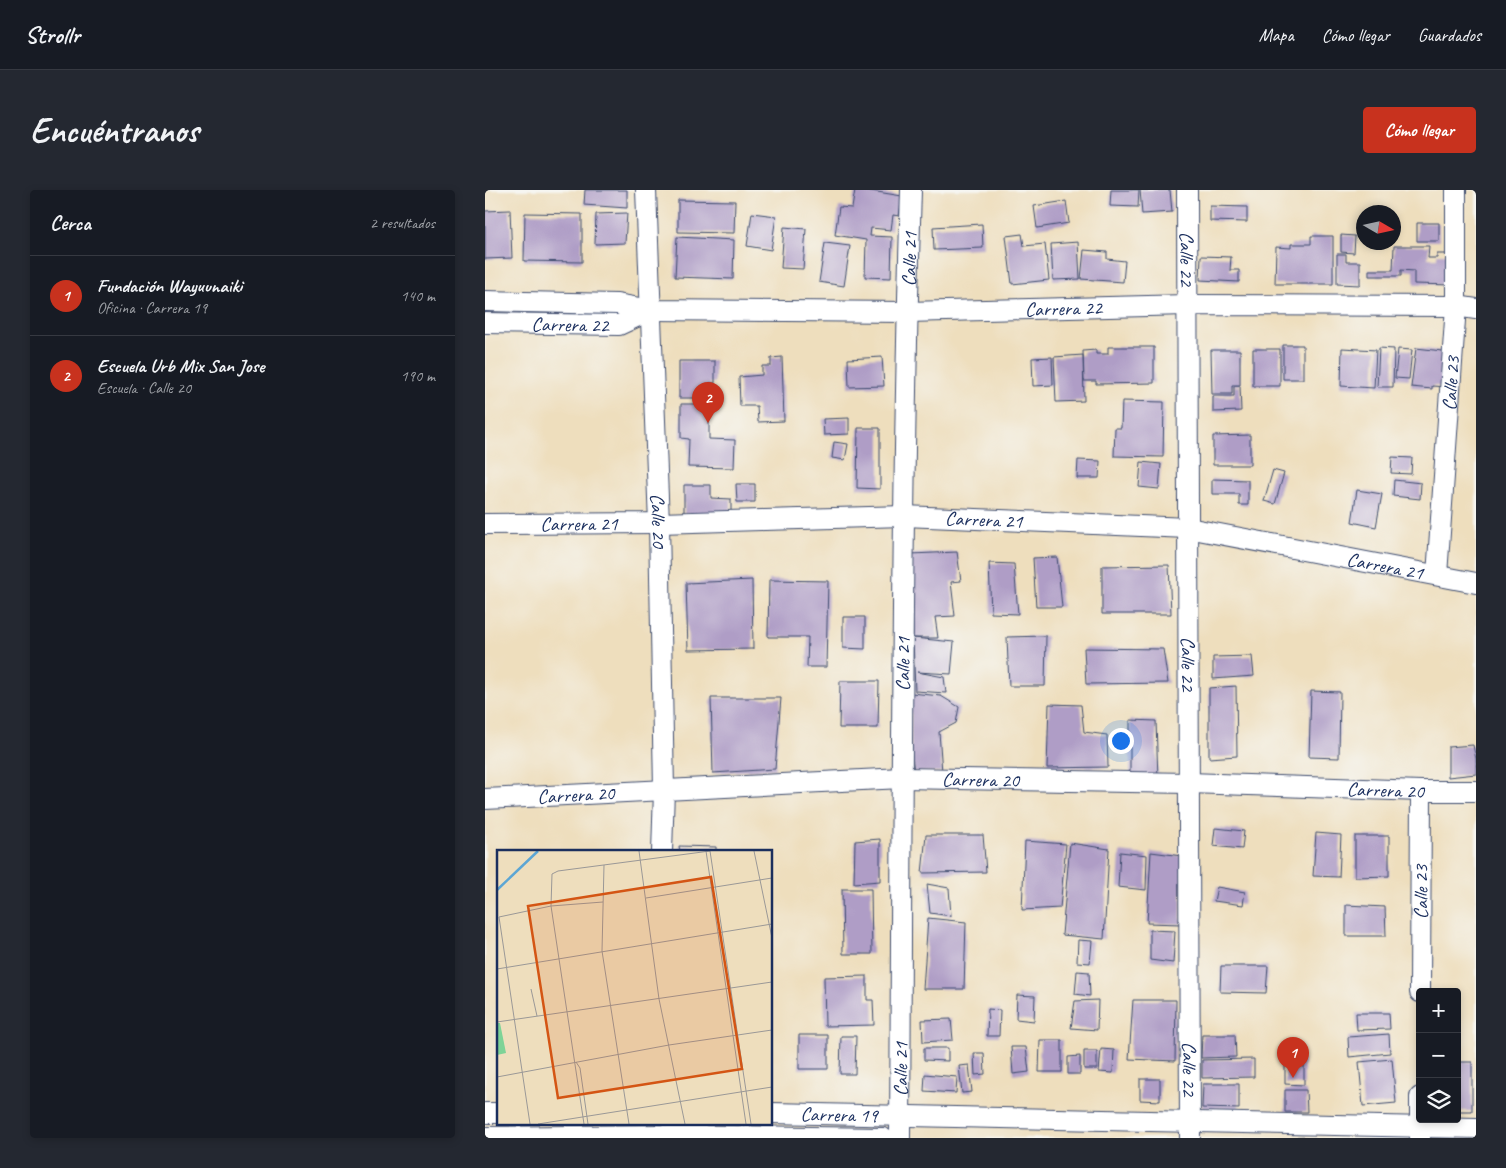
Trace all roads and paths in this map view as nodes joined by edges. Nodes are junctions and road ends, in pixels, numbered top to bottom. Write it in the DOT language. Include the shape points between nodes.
graph roads {
  1 [pos="646,190"];
  2 [pos="911,190"];
  3 [pos="1187,190"];
  4 [pos="1456,190"];
  5 [pos="485,302"];
  6 [pos="1187,305"];
  7 [pos="1456,306"];
  8 [pos="1476,309"];
  9 [pos="651,310"];
  10 [pos="907,312"];
  11 [pos="485,323"];
  12 [pos="904,516"];
  13 [pos="659,522"];
  14 [pos="485,524"];
  15 [pos="1188,528"];
  16 [pos="1437,575"];
  17 [pos="1476,582"];
  18 [pos="902,778"];
  19 [pos="1189,783"];
  20 [pos="663,790"];
  21 [pos="1421,791"];
  22 [pos="1476,792"];
  23 [pos="485,799"];
  24 [pos="662,850"];
  25 [pos="1420,988"];
  26 [pos="773,1113"];
  27 [pos="901,1116"];
  28 [pos="1476,1128"];
  29 [pos="1190,1130"];
  30 [pos="655,1132"];
  31 [pos="1420,1133"];
  32 [pos="485,1138"];
  33 [pos="883,1138"];
  34 [pos="901,1138"];
  1 -- 9 [label="street, Calle 20"];
  2 -- 10 [label="street, Calle 21"];
  3 -- 6 [label="street, Calle 22"];
  4 -- 7 [label="street, Calle 23"];
  5 -- 9 [label="street, Carrera 22" via="617,304"];
  6 -- 7 [label="street, Carrera 22"];
  6 -- 10 [label="street, Carrera 22"];
  6 -- 15 [label="street, Calle 22"];
  7 -- 8 [label="street, Carrera 22"];
  7 -- 16 [label="street, Calle 23"];
  9 -- 10 [label="street, Carrera 22"];
  9 -- 11 [label="street, Carrera 22" via="619,324"];
  9 -- 13 [label="street, Calle 20"];
  10 -- 12 [label="street, Calle 21"];
  12 -- 13 [label="street, Carrera 21"];
  12 -- 15 [label="street, Carrera 21"];
  12 -- 18 [label="street, Calle 21"];
  13 -- 14 [label="street, Carrera 21"];
  13 -- 20 [label="street, Calle 20"];
  15 -- 16 [label="street, Carrera 21"];
  15 -- 19 [label="street, Calle 22"];
  16 -- 17 [label="street, Carrera 21"];
  18 -- 19 [label="street, Carrera 20"];
  18 -- 20 [label="street, Carrera 20"];
  18 -- 27 [label="street, Calle 21"];
  19 -- 21 [label="street, Carrera 20"];
  19 -- 29 [label="street, Calle 22"];
  20 -- 23 [label="street, Carrera 20"];
  20 -- 24 [label="street, Calle 20"];
  21 -- 22 [label="street, Carrera 20"];
  21 -- 25 [label="street, Calle 23"];
  26 -- 27 [label="street, Carrera 19"];
  27 -- 29 [label="street, Carrera 19"];
  27 -- 34 [label="street, Calle 21"];
  28 -- 31 [label="street, Carrera 19"];
  29 -- 31 [label="street, Carrera 19"];
  30 -- 32 [label="street, Carrera 19"];
  30 -- 33 [label="street, Carrera 19"];
}
